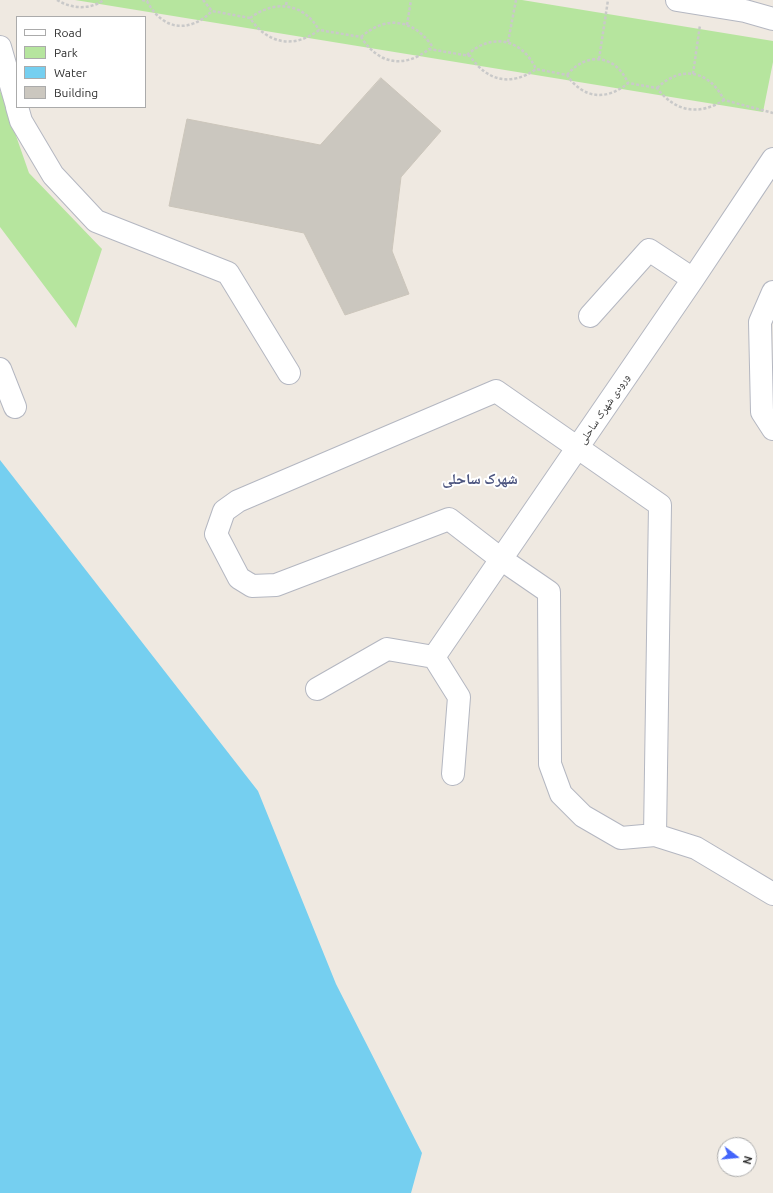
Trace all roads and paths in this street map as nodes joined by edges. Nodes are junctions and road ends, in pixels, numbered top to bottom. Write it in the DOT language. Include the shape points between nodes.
graph roads {
  1 [pos="57,0"];
  2 [pos="104,0"];
  3 [pos="142,0"];
  4 [pos="147,0"];
  5 [pos="203,0"];
  6 [pos="287,0"];
  7 [pos="411,0"];
  8 [pos="516,0"];
  9 [pos="608,0"];
  10 [pos="677,0"];
  11 [pos="703,4"];
  12 [pos="286,5"];
  13 [pos="212,11"];
  14 [pos="250,18"];
  15 [pos="773,19"];
  16 [pos="407,25"];
  17 [pos="319,30"];
  18 [pos="361,37"];
  19 [pos="508,42"];
  20 [pos="432,46"];
  21 [pos="0,47"];
  22 [pos="466,55"];
  23 [pos="599,59"];
  24 [pos="536,69"];
  25 [pos="693,74"];
  26 [pos="567,75"];
  27 [pos="628,84"];
  28 [pos="657,88"];
  29 [pos="724,100"];
  30 [pos="16,103"];
  31 [pos="17,108"];
  32 [pos="773,113"];
  33 [pos="773,159"];
  34 [pos="694,279"];
  35 [pos="773,292"];
  36 [pos="590,316"];
  37 [pos="0,369"];
  38 [pos="289,373"];
  39 [pos="15,407"];
  40 [pos="773,429"];
  41 [pos="578,448"];
  42 [pos="501,559"];
  43 [pos="434,657"];
  44 [pos="317,689"];
  45 [pos="453,774"];
  46 [pos="655,835"];
  47 [pos="773,894"];
  1 -- 2 [label="path" via="65,5 84,8"];
  3 -- 4 [label="path"];
  4 -- 13 [label="path" via="151,10 158,17 175,26 196,24"];
  5 -- 13 [label="path"];
  6 -- 12 [label="path"];
  7 -- 16 [label="path"];
  8 -- 19 [label="path"];
  9 -- 23 [label="path"];
  10 -- 11 [label="street"];
  11 -- 15 [label="street"];
  11 -- 25 [label="path"];
  12 -- 14 [label="path" via="265,8"];
  12 -- 17 [label="path" via="308,15"];
  13 -- 14 [label="path"];
  14 -- 17 [label="path" via="264,34 284,41 303,39"];
  16 -- 18 [label="path" via="386,23"];
  16 -- 20 [label="path" via="417,29"];
  17 -- 18 [label="path"];
  18 -- 22 [label="path" via="374,53 393,61 413,59 429,49"];
  19 -- 22 [label="path" via="481,44"];
  19 -- 24 [label="path" via="526,52"];
  21 -- 30 [label="street"];
  22 -- 24 [label="path" via="470,56 483,71 501,79 520,78"];
  23 -- 26 [label="path" via="580,63"];
  23 -- 27 [label="path" via="617,67"];
  24 -- 26 [label="path"];
  25 -- 28 [label="path" via="674,76"];
  25 -- 29 [label="path" via="712,82"];
  26 -- 27 [label="path" via="580,89 597,95 614,93"];
  27 -- 28 [label="path"];
  28 -- 29 [label="path" via="671,102 688,109 707,108"];
  29 -- 32 [label="path"];
  31 -- 38 [label="street" via="21,121 53,175 96,221 228,273"];
  33 -- 34 [label="street, ورودی شهرک ساحلی"];
  34 -- 36 [label="street" via="649,250"];
  34 -- 41 [label="street, ورودی شهرک ساحلی"];
  35 -- 40 [label="street" via="760,322 762,412"];
  37 -- 39 [label="street"];
  41 -- 42 [label="street, ورودی شهرک ساحلی"];
  41 -- 42 [label="street" via="496,391 238,501 224,510 216,534 239,578 252,586 276,585 449,519"];
  41 -- 46 [label="street" via="660,505"];
  42 -- 43 [label="street, ورودی شهرک ساحلی"];
  42 -- 46 [label="street" via="549,592 550,764 561,794 583,816 621,838"];
  43 -- 44 [label="street" via="387,649"];
  43 -- 45 [label="street" via="459,697"];
  46 -- 47 [label="street" via="696,848"];
}
